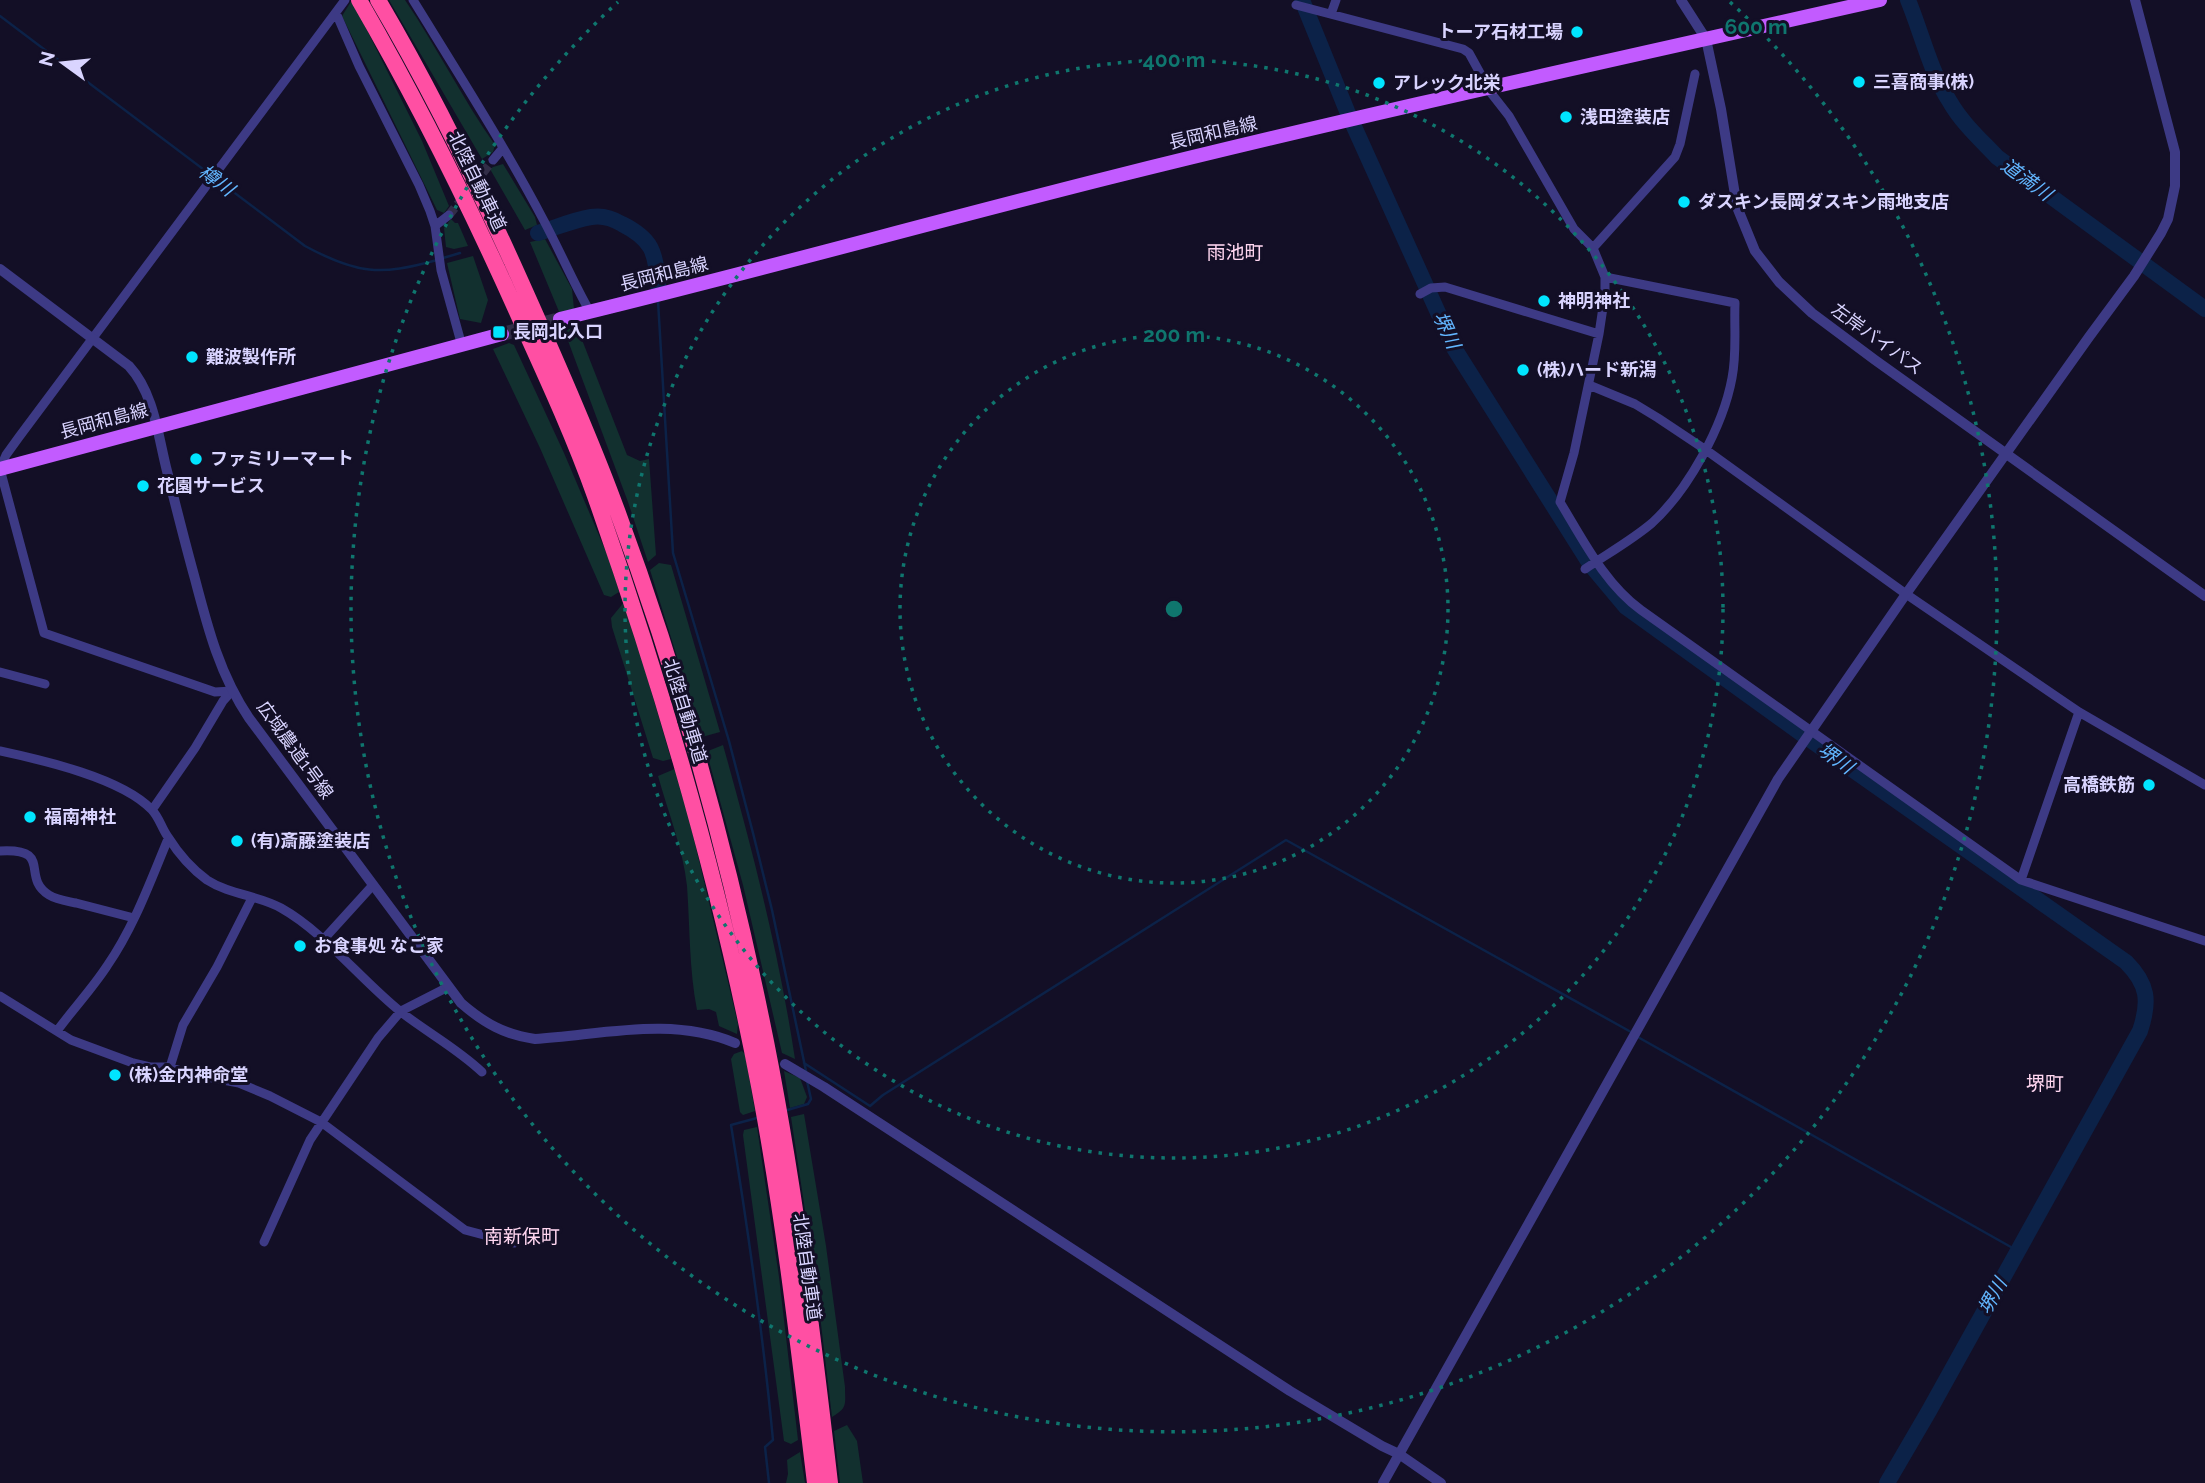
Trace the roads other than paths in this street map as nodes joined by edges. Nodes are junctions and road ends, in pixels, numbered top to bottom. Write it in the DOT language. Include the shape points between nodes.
graph roads {
  1 [pos="345,0"];
  2 [pos="359,0"];
  3 [pos="378,0"];
  4 [pos="413,0"];
  5 [pos="1336,0"];
  6 [pos="1681,0"];
  7 [pos="1880,0"];
  8 [pos="2135,0"];
  9 [pos="1296,5"];
  10 [pos="336,13"];
  11 [pos="1331,14"];
  12 [pos="1706,39"];
  13 [pos="1695,74"];
  14 [pos="1489,89"];
  15 [pos="503,148"];
  16 [pos="493,160"];
  17 [pos="449,215"];
  18 [pos="435,226"];
  19 [pos="1593,248"];
  20 [pos="0,268"];
  21 [pos="1605,277"];
  22 [pos="1420,294"];
  23 [pos="590,312"];
  24 [pos="560,319"];
  25 [pos="502,334"];
  26 [pos="1599,334"];
  27 [pos="92,338"];
  28 [pos="462,346"];
  29 [pos="1589,385"];
  30 [pos="156,427"];
  31 [pos="1706,450"];
  32 [pos="2007,453"];
  33 [pos="0,469"];
  34 [pos="1598,560"];
  35 [pos="1585,569"];
  36 [pos="1906,594"];
  37 [pos="2205,596"];
  38 [pos="0,672"];
  39 [pos="45,684"];
  40 [pos="232,691"];
  41 [pos="2079,712"];
  42 [pos="1812,731"];
  43 [pos="0,751"];
  44 [pos="2205,785"];
  45 [pos="152,810"];
  46 [pos="168,839"];
  47 [pos="0,851"];
  48 [pos="2021,880"];
  49 [pos="373,885"];
  50 [pos="252,898"];
  51 [pos="134,918"];
  52 [pos="323,940"];
  53 [pos="2205,941"];
  54 [pos="448,987"];
  55 [pos="0,996"];
  56 [pos="401,1011"];
  57 [pos="57,1031"];
  58 [pos="735,1043"];
  59 [pos="785,1064"];
  60 [pos="170,1067"];
  61 [pos="482,1072"];
  62 [pos="321,1122"];
  63 [pos="264,1242"];
  64 [pos="514,1243"];
  65 [pos="1399,1454"];
  66 [pos="815,1483"];
  67 [pos="830,1483"];
  68 [pos="1383,1483"];
  69 [pos="1441,1483"];
  1 -- 10 [label="street"];
  2 -- 66 [label="highway, 北陸自動車道" via="452,172 556,400 594,494 678,751 721,913 758,1081 788,1265"];
  3 -- 67 [label="highway, 北陸自動車道" via="467,168 567,383 623,526 674,678 722,848 764,1031 788,1160"];
  4 -- 15 [label="street"];
  5 -- 11 [label="street"];
  6 -- 12 [label="street, 左岸バイパス"];
  7 -- 12 [label="main road, 長岡和島線"];
  8 -- 32 [label="street" via="2175,152 2175,186 2168,219 2150,253"];
  9 -- 11 [label="street"];
  10 -- 18 [label="street"];
  10 -- 27 [label="street"];
  11 -- 14 [label="street" via="1463,49"];
  12 -- 14 [label="main road, 長岡和島線"];
  12 -- 32 [label="street, 左岸バイパス" via="1737,207 1763,263 1812,313"];
  13 -- 19 [label="street" via="1675,157"];
  14 -- 19 [label="street" via="1574,229"];
  14 -- 23 [label="main road, 長岡和島線" via="1104,179"];
  15 -- 16 [label="street"];
  15 -- 23 [label="street"];
  17 -- 18 [label="street"];
  18 -- 28 [label="street" via="441,270"];
  19 -- 21 [label="street"];
  20 -- 27 [label="street, 広域農道1号線"];
  21 -- 26 [label="street"];
  21 -- 31 [label="street" via="1735,303 1732,380"];
  22 -- 26 [label="street" via="1446,288"];
  23 -- 24 [label="main road, 長岡和島線"];
  25 -- 28 [label="main road, 長岡和島線"];
  26 -- 29 [label="street"];
  27 -- 30 [label="street, 広域農道1号線" via="137,375"];
  27 -- 33 [label="street"];
  28 -- 30 [label="main road, 長岡和島線"];
  29 -- 31 [label="street" via="1635,404"];
  29 -- 34 [label="street" via="1560,502"];
  30 -- 33 [label="main road, 長岡和島線"];
  30 -- 40 [label="street, 広域農道1号線" via="212,645"];
  31 -- 34 [label="street" via="1666,509"];
  31 -- 36 [label="street"];
  32 -- 36 [label="street"];
  32 -- 37 [label="street, 左岸バイパス"];
  33 -- 40 [label="street" via="44,632 215,692"];
  34 -- 35 [label="street"];
  34 -- 42 [label="street" via="1630,602"];
  36 -- 41 [label="street"];
  36 -- 42 [label="street"];
  38 -- 39 [label="street"];
  40 -- 45 [label="street"];
  40 -- 49 [label="street, 広域農道1号線"];
  41 -- 44 [label="street"];
  41 -- 48 [label="street"];
  42 -- 48 [label="street"];
  42 -- 65 [label="street" via="1771,791"];
  43 -- 45 [label="street" via="105,781"];
  45 -- 46 [label="street"];
  46 -- 50 [label="street" via="211,883"];
  46 -- 51 [label="street"];
  47 -- 51 [label="street" via="27,853 40,888 53,898"];
  48 -- 53 [label="street"];
  49 -- 52 [label="street"];
  49 -- 54 [label="street, 広域農道1号線"];
  50 -- 52 [label="street" via="281,908"];
  50 -- 60 [label="street" via="183,1026"];
  51 -- 57 [label="street" via="107,967"];
  52 -- 56 [label="street"];
  54 -- 56 [label="street"];
  54 -- 58 [label="street, 広域農道1号線" via="478,1018 515,1037 664,1028"];
  55 -- 57 [label="street"];
  56 -- 61 [label="street"];
  56 -- 62 [label="street" via="377,1038"];
  57 -- 60 [label="street" via="133,1063"];
  59 -- 65 [label="street" via="1290,1391"];
  60 -- 62 [label="street" via="239,1083"];
  62 -- 63 [label="street"];
  62 -- 64 [label="street" via="465,1230"];
  65 -- 68 [label="street"];
  65 -- 69 [label="street"];
}
